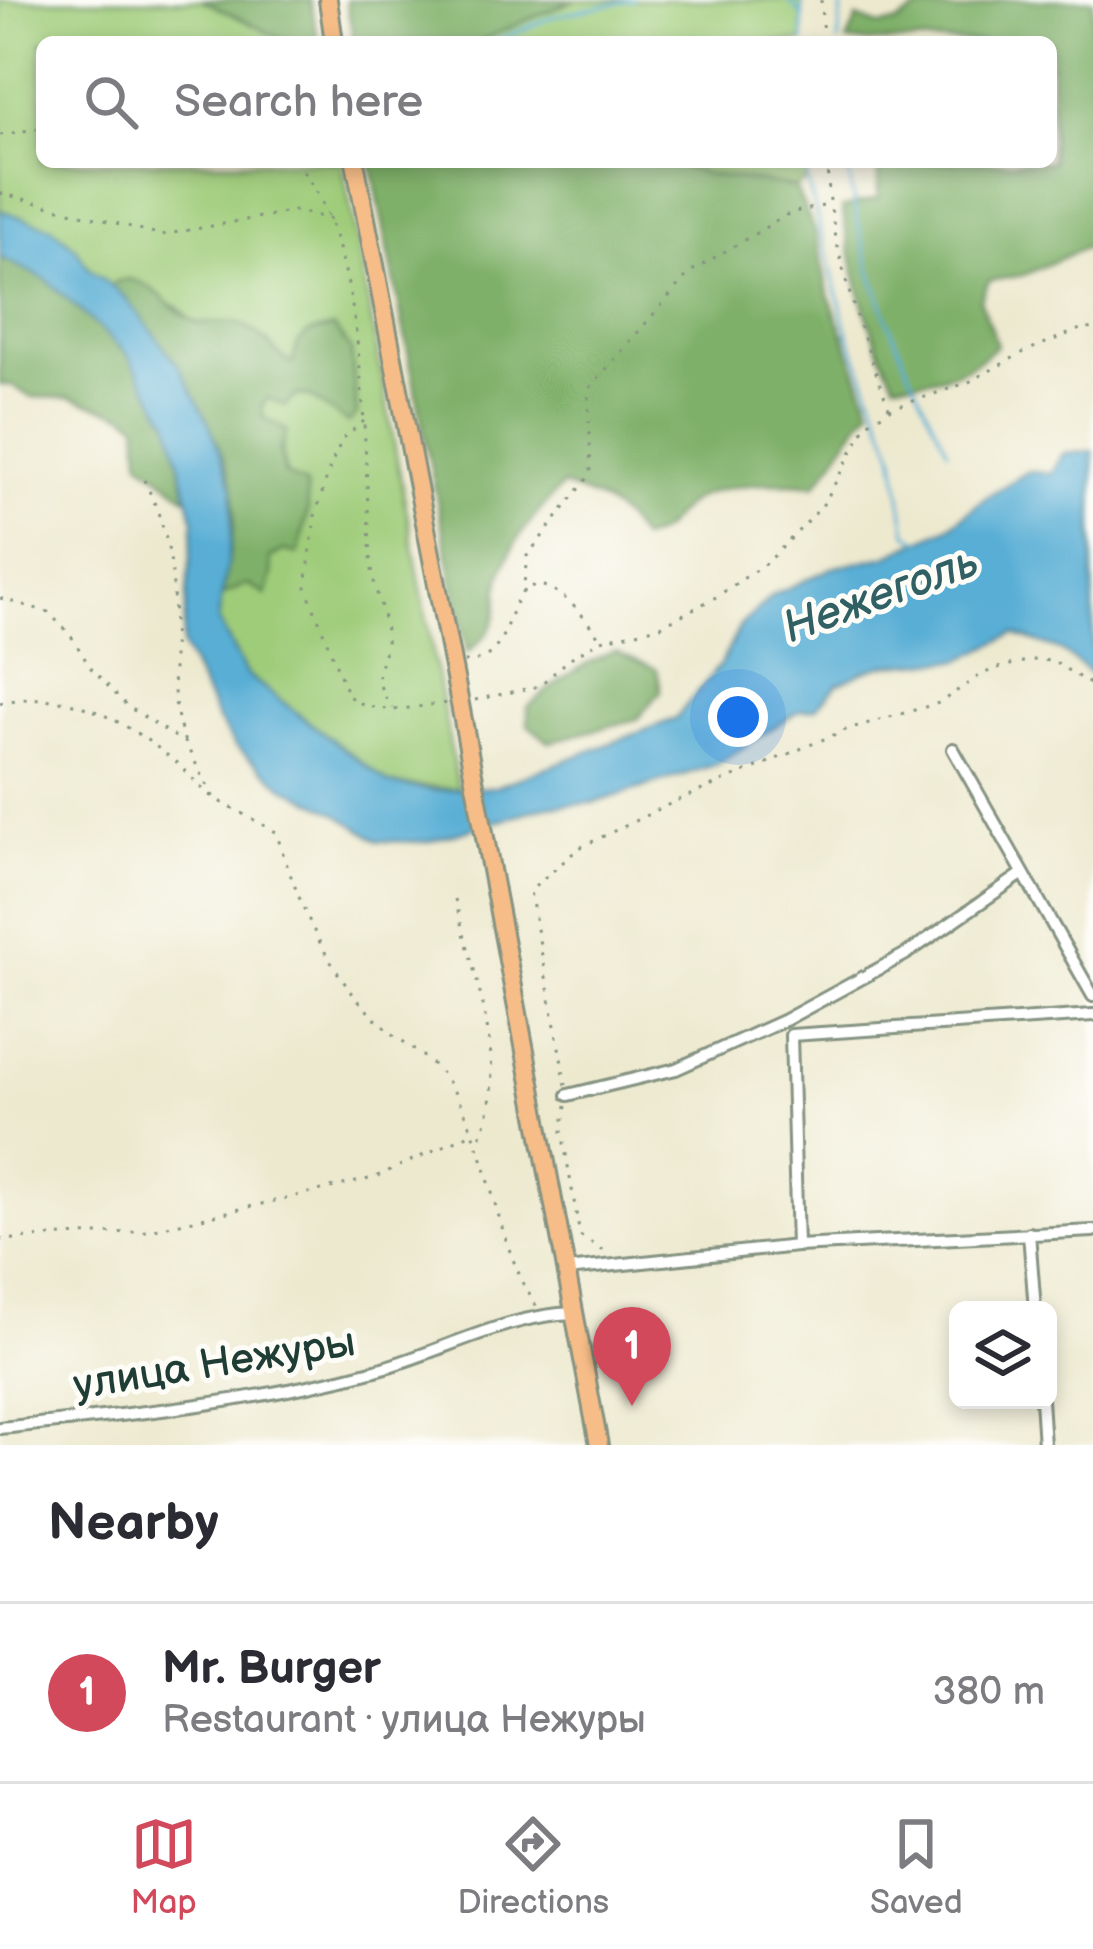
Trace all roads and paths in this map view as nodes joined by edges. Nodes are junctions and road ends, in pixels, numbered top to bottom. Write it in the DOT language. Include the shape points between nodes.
graph roads {
  1 [pos="328,0"];
  2 [pos="821,0"];
  3 [pos="333,36"];
  4 [pos="823,36"];
  5 [pos="36,129"];
  6 [pos="0,136"];
  7 [pos="301,168"];
  8 [pos="356,168"];
  9 [pos="827,168"];
  10 [pos="0,193"];
  11 [pos="828,205"];
  12 [pos="333,220"];
  13 [pos="1093,329"];
  14 [pos="890,409"];
  15 [pos="364,421"];
  16 [pos="144,480"];
  17 [pos="523,593"];
  18 [pos="0,598"];
  19 [pos="602,640"];
  20 [pos="451,663"];
  21 [pos="1093,686"];
  22 [pos="0,703"];
  23 [pos="393,710"];
  24 [pos="185,743"];
  25 [pos="953,749"];
  26 [pos="214,798"];
  27 [pos="1022,874"];
  28 [pos="454,899"];
  29 [pos="1093,996"];
  30 [pos="1093,1015"];
  31 [pos="785,1020"];
  32 [pos="791,1035"];
  33 [pos="568,1094"];
  34 [pos="471,1133"];
  35 [pos="476,1144"];
  36 [pos="1093,1231"];
  37 [pos="1029,1233"];
  38 [pos="0,1240"];
  39 [pos="796,1246"];
  40 [pos="620,1265"];
  41 [pos="567,1270"];
  42 [pos="1034,1301"];
  43 [pos="574,1313"];
  44 [pos="541,1314"];
  45 [pos="1042,1409"];
  46 [pos="0,1428"];
  47 [pos="598,1445"];
  48 [pos="1044,1445"];
  1 -- 3 [label="main road"];
  2 -- 4 [label="path"];
  5 -- 6 [label="path"];
  7 -- 12 [label="path"];
  8 -- 20 [label="main road"];
  9 -- 11 [label="path"];
  10 -- 12 [label="path" via="162,235 295,211"];
  11 -- 14 [label="path" via="846,293"];
  11 -- 17 [label="path" via="790,213 690,272 588,390 591,474 527,556"];
  12 -- 15 [label="path"];
  13 -- 14 [label="path"];
  14 -- 19 [label="path" via="867,423 825,502 769,561 659,627"];
  15 -- 23 [label="path" via="372,574 386,632 376,670"];
  15 -- 23 [label="path" via="331,464 305,586 348,696"];
  16 -- 24 [label="path" via="162,517 173,585 173,711"];
  17 -- 19 [label="path" via="564,594"];
  17 -- 20 [label="path" via="506,637 477,662"];
  18 -- 24 [label="path" via="47,612 127,706"];
  19 -- 23 [label="path" via="538,686"];
  20 -- 41 [label="main road, bridge"];
  21 -- 33 [label="path" via="1053,661 1001,667 939,703 810,744 579,848 530,891"];
  22 -- 26 [label="path" via="64,700 97,710 150,742"];
  24 -- 26 [label="path"];
  25 -- 27 [label="street"];
  26 -- 34 [label="path" via="276,832 312,931 379,1023 449,1082"];
  27 -- 29 [label="street"];
  27 -- 31 [label="street" via="906,954"];
  28 -- 35 [label="path" via="494,1064 494,1093"];
  30 -- 32 [label="street"];
  31 -- 32 [label="street"];
  31 -- 33 [label="street" via="676,1069"];
  32 -- 39 [label="street"];
  33 -- 40 [label="path" via="562,1131 580,1236"];
  34 -- 35 [label="path"];
  34 -- 38 [label="path" via="374,1178 169,1226"];
  35 -- 44 [label="path" via="501,1234"];
  36 -- 37 [label="street"];
  37 -- 39 [label="street"];
  37 -- 42 [label="street"];
  39 -- 40 [label="street"];
  40 -- 41 [label="street"];
  41 -- 43 [label="main road"];
  43 -- 44 [label="street, улица Нежуры"];
  43 -- 47 [label="main road"];
  44 -- 46 [label="street, улица Нежуры" via="374,1370 236,1400"];
  45 -- 48 [label="street"];
}
